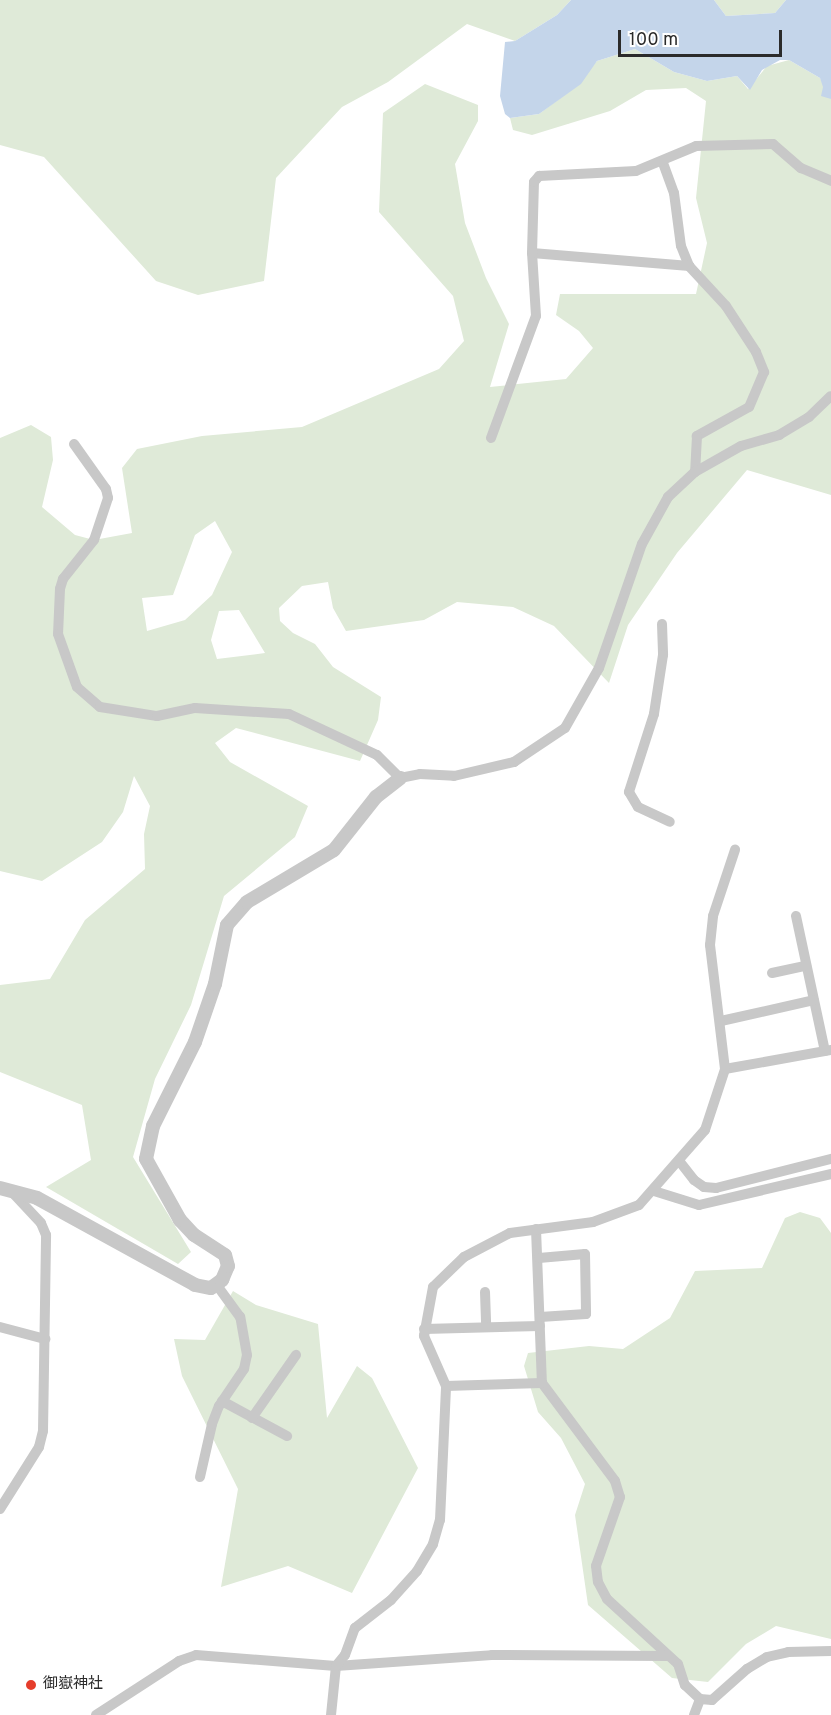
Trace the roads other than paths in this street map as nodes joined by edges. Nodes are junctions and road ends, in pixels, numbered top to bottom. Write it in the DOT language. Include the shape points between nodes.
graph roads {
  1 [pos="663,163"];
  2 [pos="831,181"];
  3 [pos="532,253"];
  4 [pos="689,266"];
  5 [pos="831,396"];
  6 [pos="491,438"];
  7 [pos="74,444"];
  8 [pos="695,472"];
  9 [pos="662,624"];
  10 [pos="400,778"];
  11 [pos="670,822"];
  12 [pos="735,850"];
  13 [pos="796,916"];
  14 [pos="807,966"];
  15 [pos="772,973"];
  16 [pos="814,1000"];
  17 [pos="722,1021"];
  18 [pos="828,1051"];
  19 [pos="725,1069"];
  20 [pos="831,1159"];
  21 [pos="680,1162"];
  22 [pos="831,1174"];
  23 [pos="4,1188"];
  24 [pos="654,1191"];
  25 [pos="536,1229"];
  26 [pos="539,1258"];
  27 [pos="216,1284"];
  28 [pos="485,1292"];
  29 [pos="540,1322"];
  30 [pos="486,1327"];
  31 [pos="0,1328"];
  32 [pos="424,1329"];
  33 [pos="45,1340"];
  34 [pos="296,1355"];
  35 [pos="542,1383"];
  36 [pos="446,1386"];
  37 [pos="222,1401"];
  38 [pos="252,1418"];
  39 [pos="287,1436"];
  40 [pos="200,1477"];
  41 [pos="0,1509"];
  42 [pos="831,1651"];
  43 [pos="667,1656"];
  44 [pos="336,1666"];
  45 [pos="700,1700"];
  46 [pos="96,1715"];
  47 [pos="331,1715"];
  48 [pos="694,1715"];
  1 -- 2 [label="street" via="696,146 772,144 801,168"];
  1 -- 3 [label="street" via="622,173 539,176 534,182"];
  1 -- 4 [label="street" via="674,194 681,246"];
  3 -- 4 [label="street"];
  3 -- 6 [label="street" via="536,316"];
  4 -- 8 [label="street" via="726,306 756,352 764,372 749,407 697,436"];
  5 -- 8 [label="street" via="809,417 779,435 741,446"];
  7 -- 10 [label="street" via="106,489 108,498 94,540 63,579 60,589 58,634 77,687 100,707 157,716 195,708 289,714 377,755"];
  8 -- 10 [label="street" via="668,497 642,544 599,668 565,728 543,746 505,765 454,776 420,774"];
  9 -- 11 [label="street" via="663,655 654,714 629,792 638,807"];
  10 -- 27 [label="street" via="376,797 334,850 247,902 227,925 219,949 215,984 195,1042 153,1126 146,1159 157,1180 180,1220 194,1235 225,1255 228,1266"];
  12 -- 17 [label="street" via="712,916 710,945"];
  13 -- 14 [label="street"];
  14 -- 15 [label="street"];
  14 -- 16 [label="street"];
  16 -- 17 [label="street"];
  16 -- 18 [label="street"];
  17 -- 19 [label="street"];
  18 -- 19 [label="street"];
  19 -- 21 [label="street" via="705,1130"];
  20 -- 21 [label="street" via="716,1188 704,1187 694,1180"];
  21 -- 24 [label="street"];
  22 -- 24 [label="street" via="699,1205"];
  23 -- 27 [label="street" via="37,1198 195,1285 211,1288"];
  23 -- 33 [label="street" via="41,1223 46,1234"];
  24 -- 25 [label="street" via="639,1205 616,1215"];
  25 -- 26 [label="street"];
  25 -- 32 [label="street" via="510,1233 447,1269 433,1287"];
  26 -- 29 [label="street"];
  26 -- 29 [label="street" via="585,1254 586,1314"];
  27 -- 37 [label="street" via="240,1317 247,1354 244,1369"];
  28 -- 30 [label="street"];
  29 -- 30 [label="street"];
  29 -- 35 [label="street"];
  30 -- 32 [label="street"];
  31 -- 33 [label="street"];
  32 -- 36 [label="street"];
  33 -- 41 [label="street" via="41,1439"];
  34 -- 38 [label="street"];
  35 -- 36 [label="street"];
  35 -- 43 [label="street" via="615,1480 620,1497 596,1566 598,1582 607,1599"];
  36 -- 44 [label="street" via="440,1520 433,1544 405,1586 355,1628 345,1655"];
  37 -- 38 [label="street"];
  37 -- 40 [label="street" via="212,1424"];
  38 -- 39 [label="street"];
  42 -- 45 [label="street" via="788,1652 768,1657 747,1669 712,1700"];
  43 -- 44 [label="street" via="492,1655"];
  43 -- 45 [label="street" via="678,1664 685,1684"];
  44 -- 46 [label="street" via="196,1655 179,1661"];
  44 -- 47 [label="street"];
  45 -- 48 [label="street"];
}
